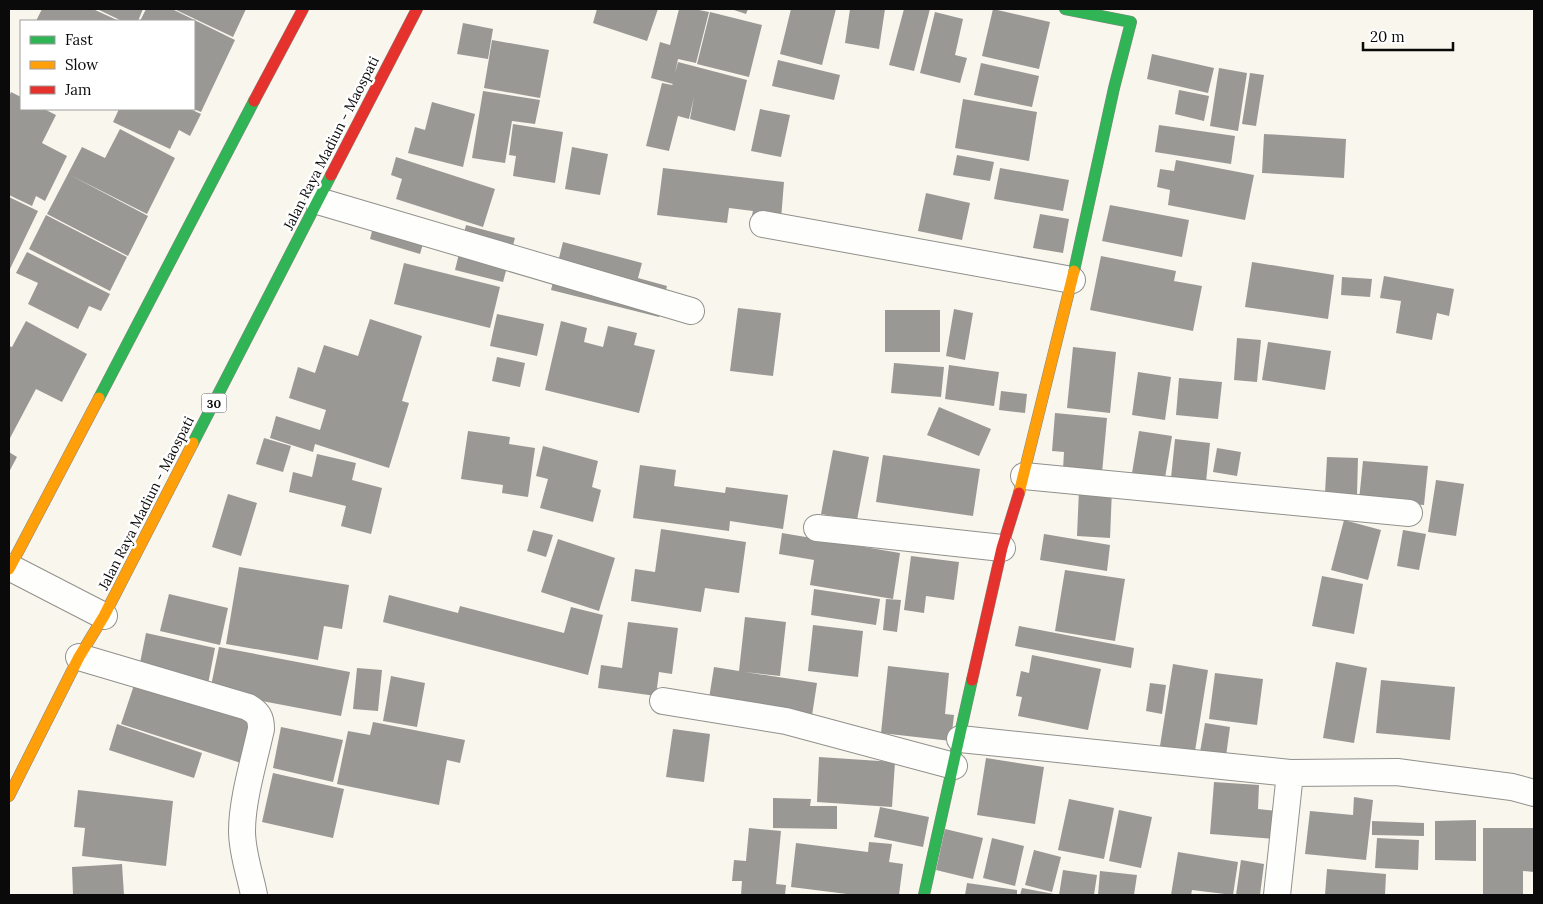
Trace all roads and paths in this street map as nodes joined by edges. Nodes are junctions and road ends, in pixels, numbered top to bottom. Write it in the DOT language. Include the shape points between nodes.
graph roads {
  1 [pos="303,9"];
  2 [pos="417,9"];
  3 [pos="1065,9"];
  4 [pos="1133,15"];
  5 [pos="318,201"];
  6 [pos="763,224"];
  7 [pos="1072,280"];
  8 [pos="691,311"];
  9 [pos="1024,476"];
  10 [pos="1409,513"];
  11 [pos="817,528"];
  12 [pos="1002,548"];
  13 [pos="9,567"];
  14 [pos="104,616"];
  15 [pos="79,657"];
  16 [pos="663,702"];
  17 [pos="960,740"];
  18 [pos="954,766"];
  19 [pos="1290,773"];
  20 [pos="1534,793"];
  21 [pos="9,796"];
  22 [pos="254,895"];
  23 [pos="924,895"];
  24 [pos="1277,895"];
  1 -- 13 [label="main road"];
  2 -- 5 [label="main road, Jalan Raya Madiun - Maospati / 30"];
  3 -- 4 [label="main road"];
  4 -- 7 [label="main road"];
  5 -- 8 [label="street"];
  5 -- 14 [label="main road, Jalan Raya Madiun - Maospati / 30"];
  6 -- 7 [label="street"];
  7 -- 9 [label="main road"];
  9 -- 10 [label="street"];
  9 -- 12 [label="main road"];
  11 -- 12 [label="street"];
  12 -- 17 [label="main road"];
  13 -- 14 [label="street"];
  14 -- 15 [label="main road, Jalan Raya Madiun - Maospati / 30"];
  15 -- 21 [label="main road, Jalan Raya Madiun - Maospati / 30"];
  15 -- 22 [label="street" via="248,707 258,713 261,722 242,831"];
  16 -- 18 [label="street" via="786,721"];
  17 -- 18 [label="main road"];
  17 -- 19 [label="street"];
  18 -- 23 [label="main road"];
  19 -- 20 [label="street" via="1397,772 1512,787"];
  19 -- 24 [label="street"];
}
